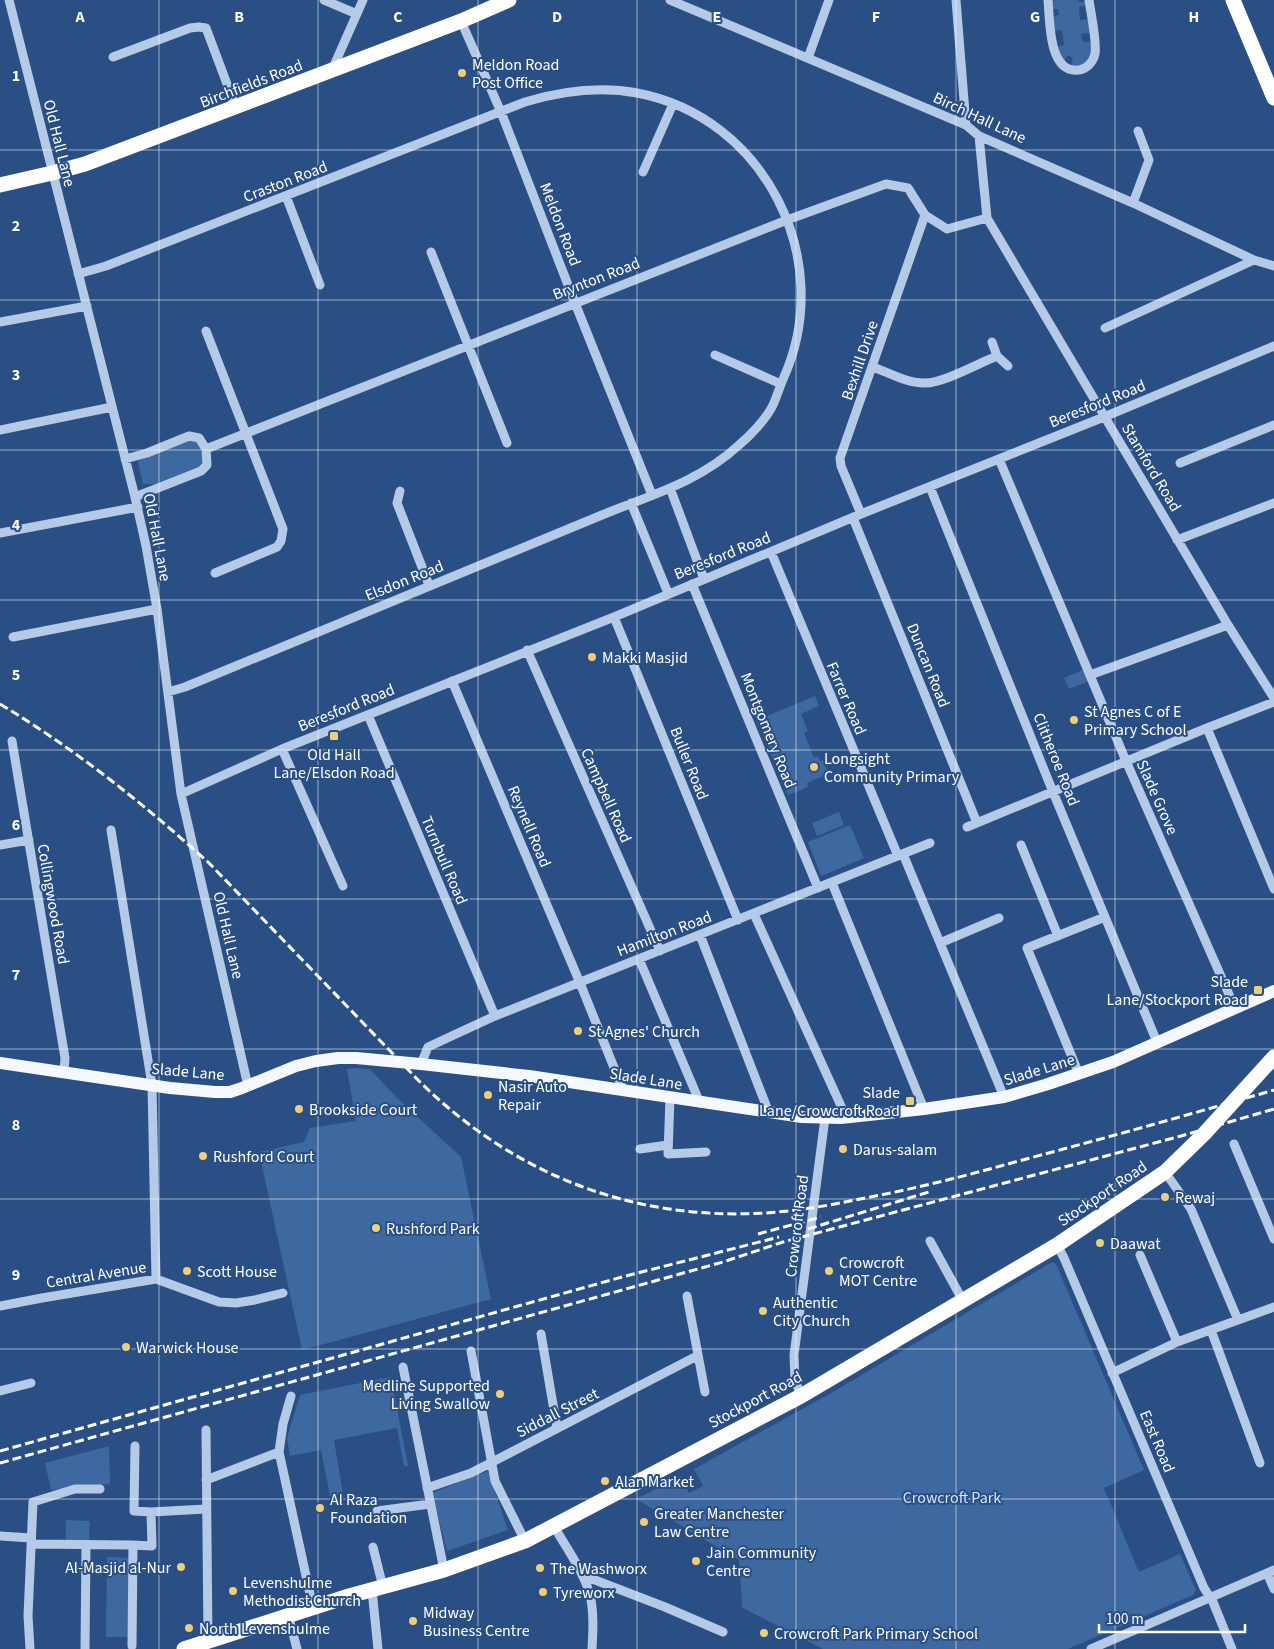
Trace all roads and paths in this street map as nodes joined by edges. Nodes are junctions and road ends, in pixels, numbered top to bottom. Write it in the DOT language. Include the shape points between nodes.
graph roads {
  1 [pos="9,0"];
  2 [pos="324,0"];
  3 [pos="363,0"];
  4 [pos="510,0"];
  5 [pos="670,0"];
  6 [pos="828,0"];
  7 [pos="956,0"];
  8 [pos="1048,0"];
  9 [pos="1089,0"];
  10 [pos="1233,0"];
  11 [pos="357,14"];
  12 [pos="461,21"];
  13 [pos="113,57"];
  14 [pos="808,58"];
  15 [pos="332,70"];
  16 [pos="1274,98"];
  17 [pos="673,104"];
  18 [pos="236,108"];
  19 [pos="501,112"];
  20 [pos="966,125"];
  21 [pos="1138,131"];
  22 [pos="979,136"];
  23 [pos="643,172"];
  24 [pos="52,173"];
  25 [pos="0,185"];
  26 [pos="286,196"];
  27 [pos="1133,203"];
  28 [pos="925,215"];
  29 [pos="987,218"];
  30 [pos="788,220"];
  31 [pos="431,252"];
  32 [pos="1254,260"];
  33 [pos="1274,266"];
  34 [pos="78,274"];
  35 [pos="320,286"];
  36 [pos="575,303"];
  37 [pos="87,306"];
  38 [pos="0,322"];
  39 [pos="1105,328"];
  40 [pos="206,331"];
  41 [pos="992,342"];
  42 [pos="468,345"];
  43 [pos="1274,346"];
  44 [pos="715,355"];
  45 [pos="997,356"];
  46 [pos="1008,366"];
  47 [pos="873,367"];
  48 [pos="781,384"];
  49 [pos="112,407"];
  50 [pos="1104,417"];
  51 [pos="1274,425"];
  52 [pos="0,430"];
  53 [pos="246,433"];
  54 [pos="508,443"];
  55 [pos="206,449"];
  56 [pos="999,458"];
  57 [pos="125,459"];
  58 [pos="1180,463"];
  59 [pos="930,487"];
  60 [pos="670,488"];
  61 [pos="400,491"];
  62 [pos="652,495"];
  63 [pos="135,496"];
  64 [pos="631,503"];
  65 [pos="1274,503"];
  66 [pos="138,507"];
  67 [pos="857,516"];
  68 [pos="0,533"];
  69 [pos="1177,540"];
  70 [pos="771,552"];
  71 [pos="215,573"];
  72 [pos="704,579"];
  73 [pos="692,584"];
  74 [pos="429,585"];
  75 [pos="668,593"];
  76 [pos="157,609"];
  77 [pos="614,617"];
  78 [pos="1228,625"];
  79 [pos="13,637"];
  80 [pos="528,650"];
  81 [pos="1090,675"];
  82 [pos="452,681"];
  83 [pos="168,692"];
  84 [pos="1274,698"];
  85 [pos="1274,702"];
  86 [pos="368,715"];
  87 [pos="1207,728"];
  88 [pos="12,741"];
  89 [pos="282,749"];
  90 [pos="1126,761"];
  91 [pos="1054,792"];
  92 [pos="181,794"];
  93 [pos="977,823"];
  94 [pos="967,827"];
  95 [pos="111,830"];
  96 [pos="28,840"];
  97 [pos="930,843"];
  98 [pos="0,845"];
  99 [pos="1021,846"];
  100 [pos="900,855"];
  101 [pos="832,883"];
  102 [pos="343,886"];
  103 [pos="818,888"];
  104 [pos="1274,889"];
  105 [pos="754,914"];
  106 [pos="1105,917"];
  107 [pos="999,918"];
  108 [pos="738,920"];
  109 [pos="700,935"];
  110 [pos="1058,936"];
  111 [pos="940,943"];
  112 [pos="660,951"];
  113 [pos="640,959"];
  114 [pos="580,983"];
  115 [pos="1274,991"];
  116 [pos="1235,1008"];
  117 [pos="495,1016"];
  118 [pos="1157,1042"];
  119 [pos="1274,1057"];
  120 [pos="0,1062"];
  121 [pos="421,1064"];
  122 [pos="64,1072"];
  123 [pos="1079,1074"];
  124 [pos="152,1085"];
  125 [pos="248,1086"];
  126 [pos="623,1090"];
  127 [pos="1004,1096"];
  128 [pos="670,1098"];
  129 [pos="700,1102"];
  130 [pos="924,1109"];
  131 [pos="769,1113"];
  132 [pos="846,1117"];
  133 [pos="825,1118"];
  134 [pos="1234,1144"];
  135 [pos="668,1145"];
  136 [pos="640,1149"];
  137 [pos="706,1152"];
  138 [pos="1165,1172"];
  139 [pos="1274,1239"];
  140 [pos="930,1240"];
  141 [pos="1056,1245"];
  142 [pos="1140,1255"];
  143 [pos="156,1280"];
  144 [pos="283,1293"];
  145 [pos="687,1296"];
  146 [pos="962,1300"];
  147 [pos="0,1306"];
  148 [pos="1274,1307"];
  149 [pos="1238,1320"];
  150 [pos="1211,1330"];
  151 [pos="541,1334"];
  152 [pos="1177,1342"];
  153 [pos="471,1351"];
  154 [pos="697,1356"];
  155 [pos="403,1367"];
  156 [pos="1112,1373"];
  157 [pos="31,1384"];
  158 [pos="0,1391"];
  159 [pos="705,1392"];
  160 [pos="290,1396"];
  161 [pos="801,1396"];
  162 [pos="557,1428"];
  163 [pos="206,1430"];
  164 [pos="135,1446"];
  165 [pos="279,1452"];
  166 [pos="492,1462"];
  167 [pos="1260,1462"];
  168 [pos="206,1480"];
  169 [pos="427,1488"];
  170 [pos="100,1489"];
  171 [pos="430,1504"];
  172 [pos="206,1510"];
  173 [pos="377,1510"];
  174 [pos="151,1512"];
  175 [pos="554,1526"];
  176 [pos="0,1536"];
  177 [pos="31,1541"];
  178 [pos="525,1541"];
  179 [pos="86,1545"];
  180 [pos="133,1545"];
  181 [pos="374,1547"];
  182 [pos="444,1570"];
  183 [pos="1270,1571"];
  184 [pos="582,1575"];
  185 [pos="377,1589"];
  186 [pos="1274,1589"];
  187 [pos="1210,1598"];
  188 [pos="313,1608"];
  189 [pos="288,1615"];
  190 [pos="723,1632"];
  191 [pos="208,1641"];
  192 [pos="132,1646"];
  193 [pos="30,1649"];
  194 [pos="85,1649"];
  195 [pos="184,1649"];
  196 [pos="297,1649"];
  197 [pos="378,1649"];
  198 [pos="592,1649"];
  199 [pos="1091,1649"];
  200 [pos="1232,1649"];
  1 -- 24 [label="street, Old Hall Lane"];
  2 -- 11 [label="street"];
  3 -- 11 [label="street"];
  4 -- 12 [label="highway, Birchfields Road"];
  5 -- 14 [label="street, Birch Hall Lane"];
  6 -- 14 [label="street"];
  7 -- 20 [label="street"];
  8 -- 9 [label="street" via="1052,44 1057,57 1073,71 1088,66 1095,53"];
  10 -- 16 [label="highway"];
  11 -- 15 [label="street"];
  12 -- 15 [label="highway, Birchfields Road"];
  12 -- 19 [label="street, Meldon Road"];
  13 -- 18 [label="street" via="190,28 206,28"];
  14 -- 20 [label="street, Birch Hall Lane"];
  15 -- 18 [label="highway, Birchfields Road"];
  17 -- 19 [label="street, Craston Road" via="628,91 586,90 544,96"];
  17 -- 23 [label="street"];
  17 -- 30 [label="street, Craston Road" via="714,126 744,152 775,193"];
  18 -- 24 [label="highway, Birchfields Road" via="85,164"];
  19 -- 26 [label="street, Craston Road"];
  19 -- 36 [label="street, Meldon Road"];
  20 -- 22 [label="street, Birch Hall Lane"];
  21 -- 27 [label="street" via="1149,160"];
  22 -- 27 [label="street, Birch Hall Lane"];
  22 -- 29 [label="street, Stamford Road"];
  24 -- 25 [label="highway, Birchfields Road"];
  24 -- 34 [label="street, Old Hall Lane"];
  26 -- 34 [label="street, Craston Road"];
  26 -- 35 [label="street"];
  27 -- 32 [label="street, Birch Hall Lane"];
  28 -- 29 [label="street, Brynton Road" via="947,229"];
  28 -- 30 [label="street, Brynton Road" via="908,188 886,184"];
  28 -- 47 [label="street, Bexhill Drive"];
  29 -- 50 [label="street, Stamford Road"];
  30 -- 36 [label="street, Brynton Road"];
  30 -- 48 [label="street, Elsdon Road" via="799,262 802,303 796,345"];
  31 -- 42 [label="street"];
  32 -- 33 [label="street, Birch Hall Lane"];
  32 -- 39 [label="street"];
  34 -- 37 [label="street, Old Hall Lane"];
  36 -- 42 [label="street, Brynton Road"];
  36 -- 62 [label="street, Meldon Road"];
  37 -- 38 [label="street"];
  37 -- 49 [label="street, Old Hall Lane"];
  40 -- 53 [label="street"];
  41 -- 45 [label="street"];
  42 -- 53 [label="street, Brynton Road"];
  42 -- 54 [label="street"];
  43 -- 50 [label="street, Beresford Road"];
  44 -- 48 [label="street"];
  45 -- 46 [label="street"];
  45 -- 47 [label="street" via="936,382 925,383"];
  47 -- 67 [label="street, Bexhill Drive" via="840,458"];
  48 -- 60 [label="street, Elsdon Road" via="772,407 739,445 692,479"];
  49 -- 52 [label="street"];
  49 -- 57 [label="street, Old Hall Lane"];
  50 -- 56 [label="street, Beresford Road"];
  50 -- 69 [label="street, Stamford Road"];
  51 -- 58 [label="street"];
  53 -- 55 [label="street, Brynton Road"];
  53 -- 71 [label="street" via="283,535 277,547 226,563"];
  55 -- 57 [label="street" via="200,438 189,436"];
  55 -- 63 [label="street" via="207,465 201,471"];
  56 -- 59 [label="street, Beresford Road"];
  56 -- 81 [label="street, Slade Grove"];
  57 -- 63 [label="street, Old Hall Lane"];
  59 -- 67 [label="street, Beresford Road"];
  59 -- 91 [label="street, Clitheroe Road"];
  60 -- 62 [label="street, Elsdon Road"];
  60 -- 72 [label="street"];
  61 -- 74 [label="street" via="397,503"];
  62 -- 64 [label="street, Elsdon Road"];
  63 -- 66 [label="street, Old Hall Lane"];
  64 -- 74 [label="street, Elsdon Road"];
  64 -- 75 [label="street"];
  65 -- 69 [label="street"];
  66 -- 68 [label="street"];
  66 -- 76 [label="street, Old Hall Lane"];
  67 -- 70 [label="street, Beresford Road"];
  67 -- 93 [label="street, Duncan Road"];
  69 -- 78 [label="street, Stamford Road"];
  70 -- 72 [label="street, Beresford Road"];
  70 -- 100 [label="street, Farrer Road"];
  72 -- 73 [label="street, Beresford Road"];
  73 -- 75 [label="street, Beresford Road"];
  73 -- 103 [label="street, Montgomery Road"];
  74 -- 83 [label="street, Elsdon Road"];
  75 -- 77 [label="street, Beresford Road"];
  76 -- 79 [label="street"];
  76 -- 83 [label="street, Old Hall Lane"];
  77 -- 80 [label="street, Beresford Road"];
  77 -- 108 [label="street, Buller Road"];
  78 -- 81 [label="street"];
  78 -- 84 [label="street, Stamford Road"];
  80 -- 82 [label="street, Beresford Road"];
  80 -- 112 [label="street, Campbell Road"];
  81 -- 90 [label="street, Slade Grove"];
  82 -- 86 [label="street, Beresford Road"];
  82 -- 114 [label="street, Reynell Road"];
  83 -- 92 [label="street, Old Hall Lane"];
  85 -- 87 [label="street"];
  86 -- 89 [label="street, Beresford Road"];
  86 -- 117 [label="street, Turnbull Road"];
  87 -- 90 [label="street"];
  87 -- 104 [label="street"];
  88 -- 96 [label="street, Collingwood Road"];
  89 -- 92 [label="street, Beresford Road"];
  89 -- 102 [label="street"];
  90 -- 91 [label="street"];
  90 -- 116 [label="street, Slade Grove"];
  91 -- 93 [label="street"];
  91 -- 106 [label="street, Clitheroe Road"];
  92 -- 125 [label="street, Old Hall Lane"];
  93 -- 94 [label="street"];
  95 -- 124 [label="street"];
  96 -- 98 [label="street"];
  96 -- 122 [label="street, Collingwood Road" via="65,1058"];
  97 -- 100 [label="street, Hamilton Road"];
  99 -- 110 [label="street"];
  100 -- 101 [label="street, Hamilton Road"];
  100 -- 111 [label="street, Farrer Road"];
  101 -- 103 [label="street, Hamilton Road"];
  101 -- 130 [label="street"];
  103 -- 105 [label="street, Hamilton Road"];
  105 -- 108 [label="street, Hamilton Road"];
  105 -- 132 [label="street"];
  106 -- 110 [label="street"];
  106 -- 118 [label="street, Clitheroe Road"];
  107 -- 111 [label="street"];
  108 -- 109 [label="street, Hamilton Road"];
  109 -- 112 [label="street, Hamilton Road"];
  109 -- 131 [label="street"];
  110 -- 123 [label="street" via="1027,948"];
  111 -- 127 [label="street, Farrer Road"];
  112 -- 113 [label="street, Hamilton Road"];
  113 -- 114 [label="street, Hamilton Road"];
  113 -- 129 [label="street"];
  114 -- 117 [label="street, Hamilton Road"];
  114 -- 126 [label="street, Reynell Road"];
  115 -- 116 [label="main road, Slade Lane"];
  116 -- 118 [label="main road, Slade Lane"];
  117 -- 121 [label="street, Hamilton Road" via="428,1046"];
  118 -- 123 [label="main road, Slade Lane"];
  119 -- 138 [label="highway, Stockport Road"];
  120 -- 122 [label="main road, Slade Lane"];
  121 -- 125 [label="main road, Slade Lane" via="356,1058 323,1060 296,1066"];
  121 -- 126 [label="main road, Slade Lane"];
  122 -- 124 [label="main road, Slade Lane"];
  123 -- 127 [label="main road, Slade Lane"];
  124 -- 125 [label="main road, Slade Lane" via="215,1092 230,1092"];
  124 -- 143 [label="street"];
  126 -- 128 [label="main road, Slade Lane"];
  127 -- 130 [label="main road, Slade Lane"];
  128 -- 129 [label="main road, Slade Lane"];
  128 -- 135 [label="street"];
  129 -- 131 [label="main road, Slade Lane"];
  130 -- 132 [label="main road, Slade Lane"];
  131 -- 133 [label="main road, Slade Lane"];
  132 -- 133 [label="main road, Slade Lane"];
  133 -- 161 [label="street, Crowcroft Road" via="794,1355 795,1380"];
  134 -- 139 [label="street"];
  135 -- 136 [label="street"];
  135 -- 137 [label="street" via="668,1154"];
  138 -- 141 [label="highway, Stockport Road"];
  138 -- 149 [label="street" via="1191,1208"];
  140 -- 146 [label="street"];
  141 -- 146 [label="highway, Stockport Road"];
  141 -- 156 [label="street, East Road"];
  142 -- 152 [label="street"];
  143 -- 144 [label="street, Central Avenue" via="219,1302 236,1303"];
  143 -- 147 [label="street, Central Avenue"];
  145 -- 154 [label="street"];
  146 -- 161 [label="highway, Stockport Road"];
  148 -- 149 [label="street"];
  149 -- 150 [label="street"];
  150 -- 152 [label="street"];
  150 -- 167 [label="street"];
  151 -- 162 [label="street"];
  152 -- 156 [label="street"];
  153 -- 166 [label="street"];
  154 -- 159 [label="street"];
  154 -- 162 [label="street, Siddall Street"];
  155 -- 169 [label="street"];
  156 -- 187 [label="street, East Road"];
  157 -- 158 [label="street"];
  160 -- 165 [label="street"];
  161 -- 175 [label="highway, Stockport Road"];
  162 -- 166 [label="street, Siddall Street"];
  163 -- 168 [label="street"];
  164 -- 174 [label="street" via="134,1512"];
  165 -- 168 [label="street"];
  165 -- 188 [label="street"];
  166 -- 169 [label="street, Siddall Street"];
  166 -- 178 [label="street" via="495,1480"];
  168 -- 172 [label="street"];
  169 -- 171 [label="street"];
  170 -- 177 [label="street" via="75,1489 32,1502"];
  171 -- 173 [label="street"];
  171 -- 182 [label="street"];
  172 -- 174 [label="street"];
  172 -- 191 [label="street"];
  174 -- 180 [label="street" via="152,1546"];
  175 -- 178 [label="highway, Stockport Road"];
  175 -- 184 [label="street"];
  176 -- 177 [label="street"];
  177 -- 179 [label="street"];
  177 -- 193 [label="street"];
  178 -- 182 [label="highway, Stockport Road"];
  179 -- 180 [label="street"];
  179 -- 194 [label="street"];
  180 -- 192 [label="street"];
  181 -- 185 [label="street"];
  182 -- 185 [label="highway, Stockport Road"];
  183 -- 186 [label="street"];
  183 -- 187 [label="street"];
  184 -- 190 [label="street"];
  184 -- 198 [label="street" via="590,1596 594,1628"];
  185 -- 188 [label="highway, Stockport Road"];
  185 -- 197 [label="street"];
  187 -- 199 [label="street"];
  187 -- 200 [label="street, East Road"];
  188 -- 189 [label="highway, Stockport Road"];
  189 -- 191 [label="highway, Stockport Road"];
  189 -- 196 [label="street"];
  191 -- 195 [label="highway, Stockport Road"];
}
